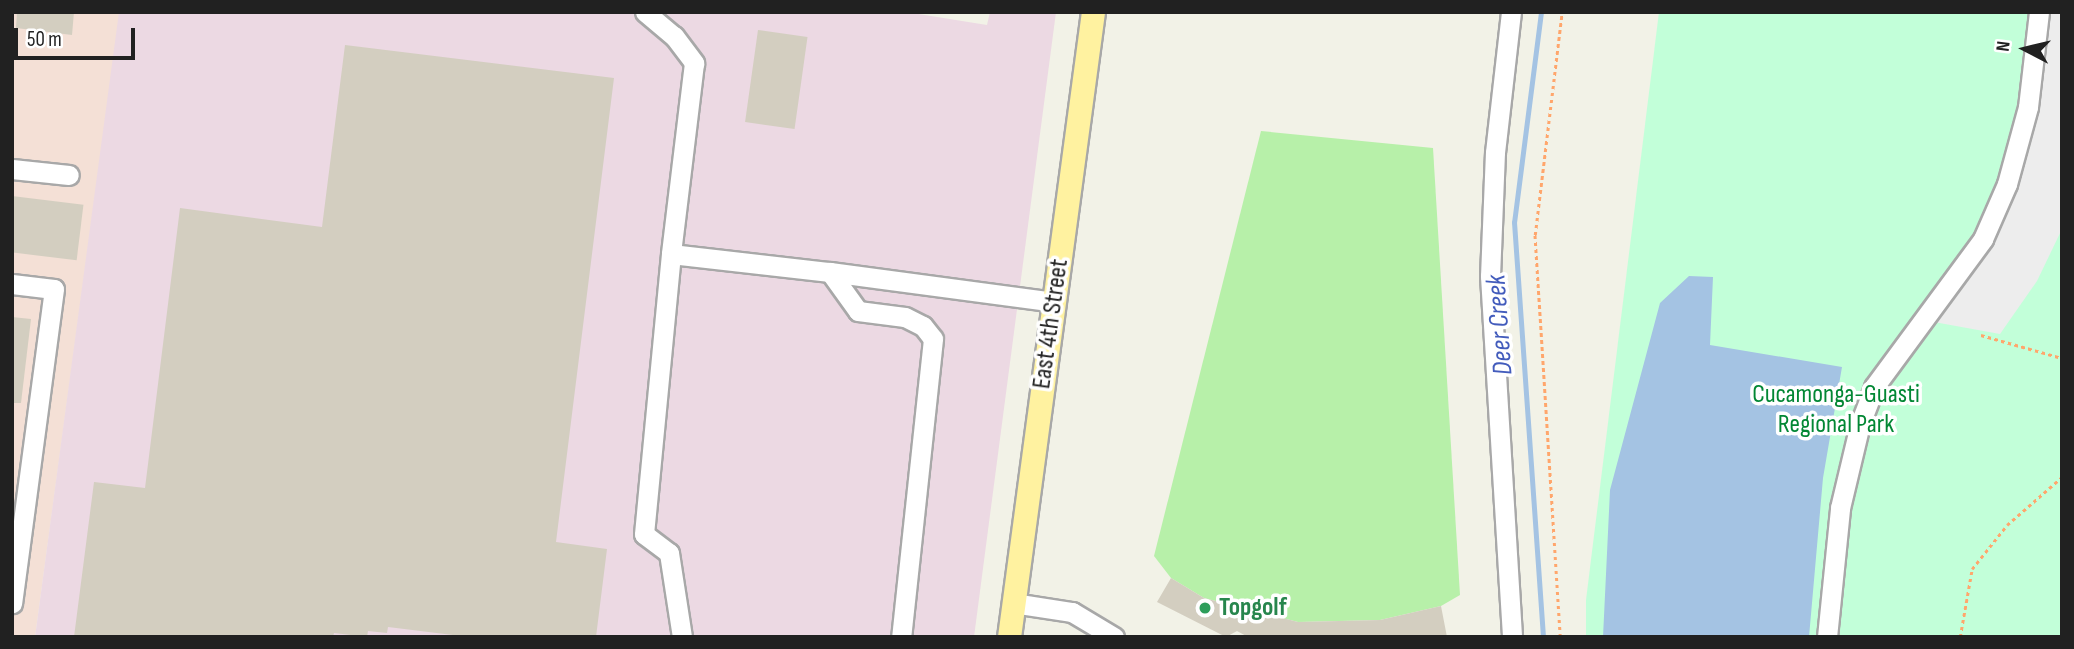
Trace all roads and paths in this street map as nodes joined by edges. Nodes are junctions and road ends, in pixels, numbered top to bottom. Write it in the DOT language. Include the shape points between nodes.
graph roads {
  1 [pos="645,12"];
  2 [pos="1093,12"];
  3 [pos="1511,12"];
  4 [pos="1562,12"];
  5 [pos="2039,12"];
  6 [pos="12,169"];
  7 [pos="69,175"];
  8 [pos="671,254"];
  9 [pos="830,272"];
  10 [pos="12,284"];
  11 [pos="1054,302"];
  12 [pos="1981,335"];
  13 [pos="2062,358"];
  14 [pos="2062,477"];
  15 [pos="20,481"];
  16 [pos="12,603"];
  17 [pos="1013,603"];
  18 [pos="1091,630"];
  19 [pos="682,637"];
  20 [pos="901,637"];
  21 [pos="1009,637"];
  22 [pos="1114,637"];
  23 [pos="1512,637"];
  24 [pos="1560,637"];
  25 [pos="1827,637"];
  26 [pos="1960,637"];
  1 -- 8 [label="lane" via="674,36 694,62"];
  2 -- 11 [label="main road, East 4th Street"];
  3 -- 23 [label="lane" via="1495,152 1490,276"];
  4 -- 24 [label="path" via="1535,234"];
  5 -- 25 [label="lane" via="2028,107 2007,184 1983,239 1874,387 1860,424 1840,508"];
  6 -- 7 [label="lane"];
  8 -- 9 [label="lane"];
  8 -- 19 [label="lane" via="644,534 669,553"];
  9 -- 11 [label="lane"];
  9 -- 20 [label="lane" via="858,310 905,317 923,326 933,339"];
  10 -- 15 [label="lane" via="54,289"];
  11 -- 17 [label="main road, East 4th Street"];
  12 -- 13 [label="path"];
  14 -- 26 [label="path" via="2007,525 1972,569"];
  15 -- 16 [label="lane"];
  17 -- 18 [label="lane" via="1072,612"];
  17 -- 21 [label="main road, East 4th Street"];
  18 -- 22 [label="lane"];
}
